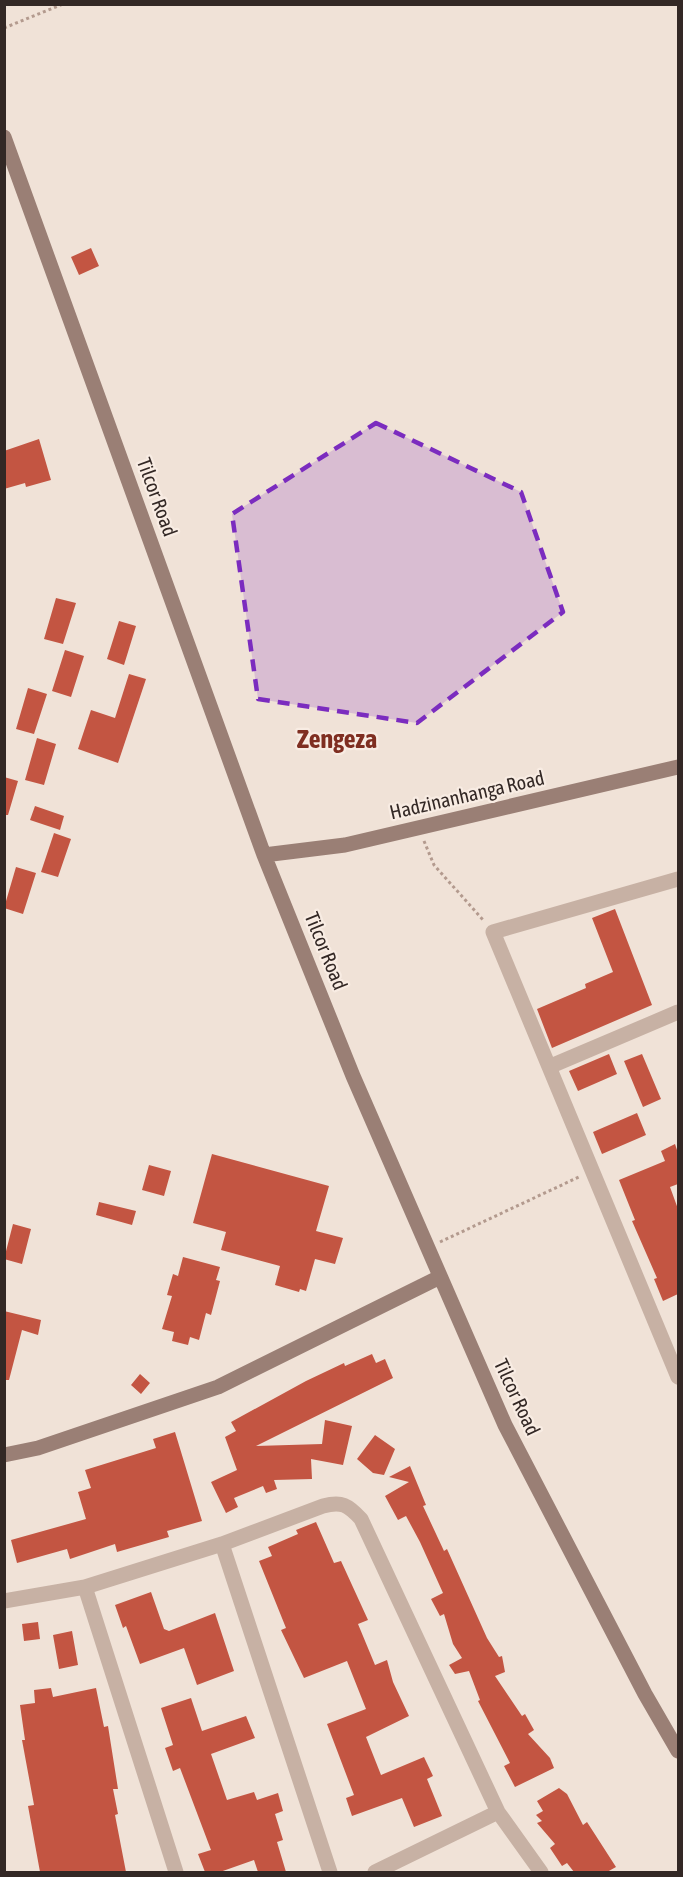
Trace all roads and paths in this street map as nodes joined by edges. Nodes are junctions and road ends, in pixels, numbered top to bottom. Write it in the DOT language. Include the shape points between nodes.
graph roads {
  1 [pos="63,4"];
  2 [pos="4,28"];
  3 [pos="4,137"];
  4 [pos="678,767"];
  5 [pos="419,828"];
  6 [pos="264,855"];
  7 [pos="678,879"];
  8 [pos="493,932"];
  9 [pos="678,1012"];
  10 [pos="551,1066"];
  11 [pos="594,1170"];
  12 [pos="428,1248"];
  13 [pos="440,1277"];
  14 [pos="678,1377"];
  15 [pos="4,1455"];
  16 [pos="222,1544"];
  17 [pos="85,1587"];
  18 [pos="4,1601"];
  19 [pos="678,1751"];
  20 [pos="498,1812"];
  21 [pos="176,1872"];
  22 [pos="330,1872"];
  23 [pos="375,1872"];
  24 [pos="541,1872"];
  1 -- 2 [label="path"];
  3 -- 6 [label="street, Tilcor Road"];
  4 -- 5 [label="street, Hadzinanhanga Road"];
  5 -- 6 [label="street, Hadzinanhanga Road" via="345,845"];
  5 -- 8 [label="path" via="434,864"];
  6 -- 12 [label="street, Tilcor Road"];
  7 -- 8 [label="street"];
  8 -- 10 [label="street"];
  9 -- 10 [label="street"];
  10 -- 11 [label="street"];
  11 -- 12 [label="path"];
  11 -- 14 [label="street"];
  12 -- 13 [label="street, Tilcor Road"];
  13 -- 15 [label="street" via="218,1387 38,1448"];
  13 -- 19 [label="street, Tilcor Road" via="510,1435"];
  16 -- 17 [label="street"];
  16 -- 20 [label="street" via="323,1506 339,1502 350,1506 361,1519"];
  16 -- 22 [label="street"];
  17 -- 18 [label="street"];
  17 -- 21 [label="street"];
  20 -- 23 [label="street"];
  20 -- 24 [label="street"];
}
